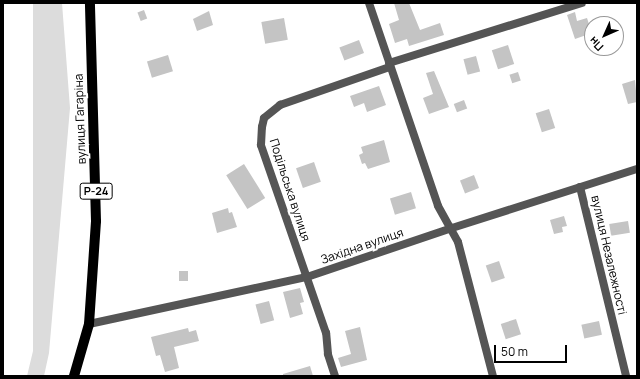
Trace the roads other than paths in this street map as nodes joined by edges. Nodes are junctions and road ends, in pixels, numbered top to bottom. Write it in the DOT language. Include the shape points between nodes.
graph roads {
  1 [pos="90,3"];
  2 [pos="369,3"];
  3 [pos="582,3"];
  4 [pos="389,65"];
  5 [pos="637,169"];
  6 [pos="580,187"];
  7 [pos="452,228"];
  8 [pos="307,277"];
  9 [pos="89,324"];
  10 [pos="74,376"];
  11 [pos="336,376"];
  12 [pos="493,376"];
  13 [pos="626,376"];
  1 -- 9 [label="main road, вулиця Гагаріна / Р-24" via="96,221"];
  2 -- 4 [label="street"];
  3 -- 4 [label="street, Подільська вулиця"];
  4 -- 7 [label="street" via="438,206"];
  4 -- 8 [label="street, Подільська вулиця" via="280,105 264,118 261,146"];
  5 -- 6 [label="street, Західна вулиця"];
  6 -- 7 [label="street, Західна вулиця"];
  6 -- 13 [label="street, вулиця Незалежності"];
  7 -- 8 [label="street, Західна вулиця"];
  7 -- 12 [label="street"];
  8 -- 9 [label="street, Західна вулиця"];
  8 -- 11 [label="street, Подільська вулиця" via="326,333 328,354"];
  9 -- 10 [label="main road, вулиця Гагаріна / Р-24"];
}
